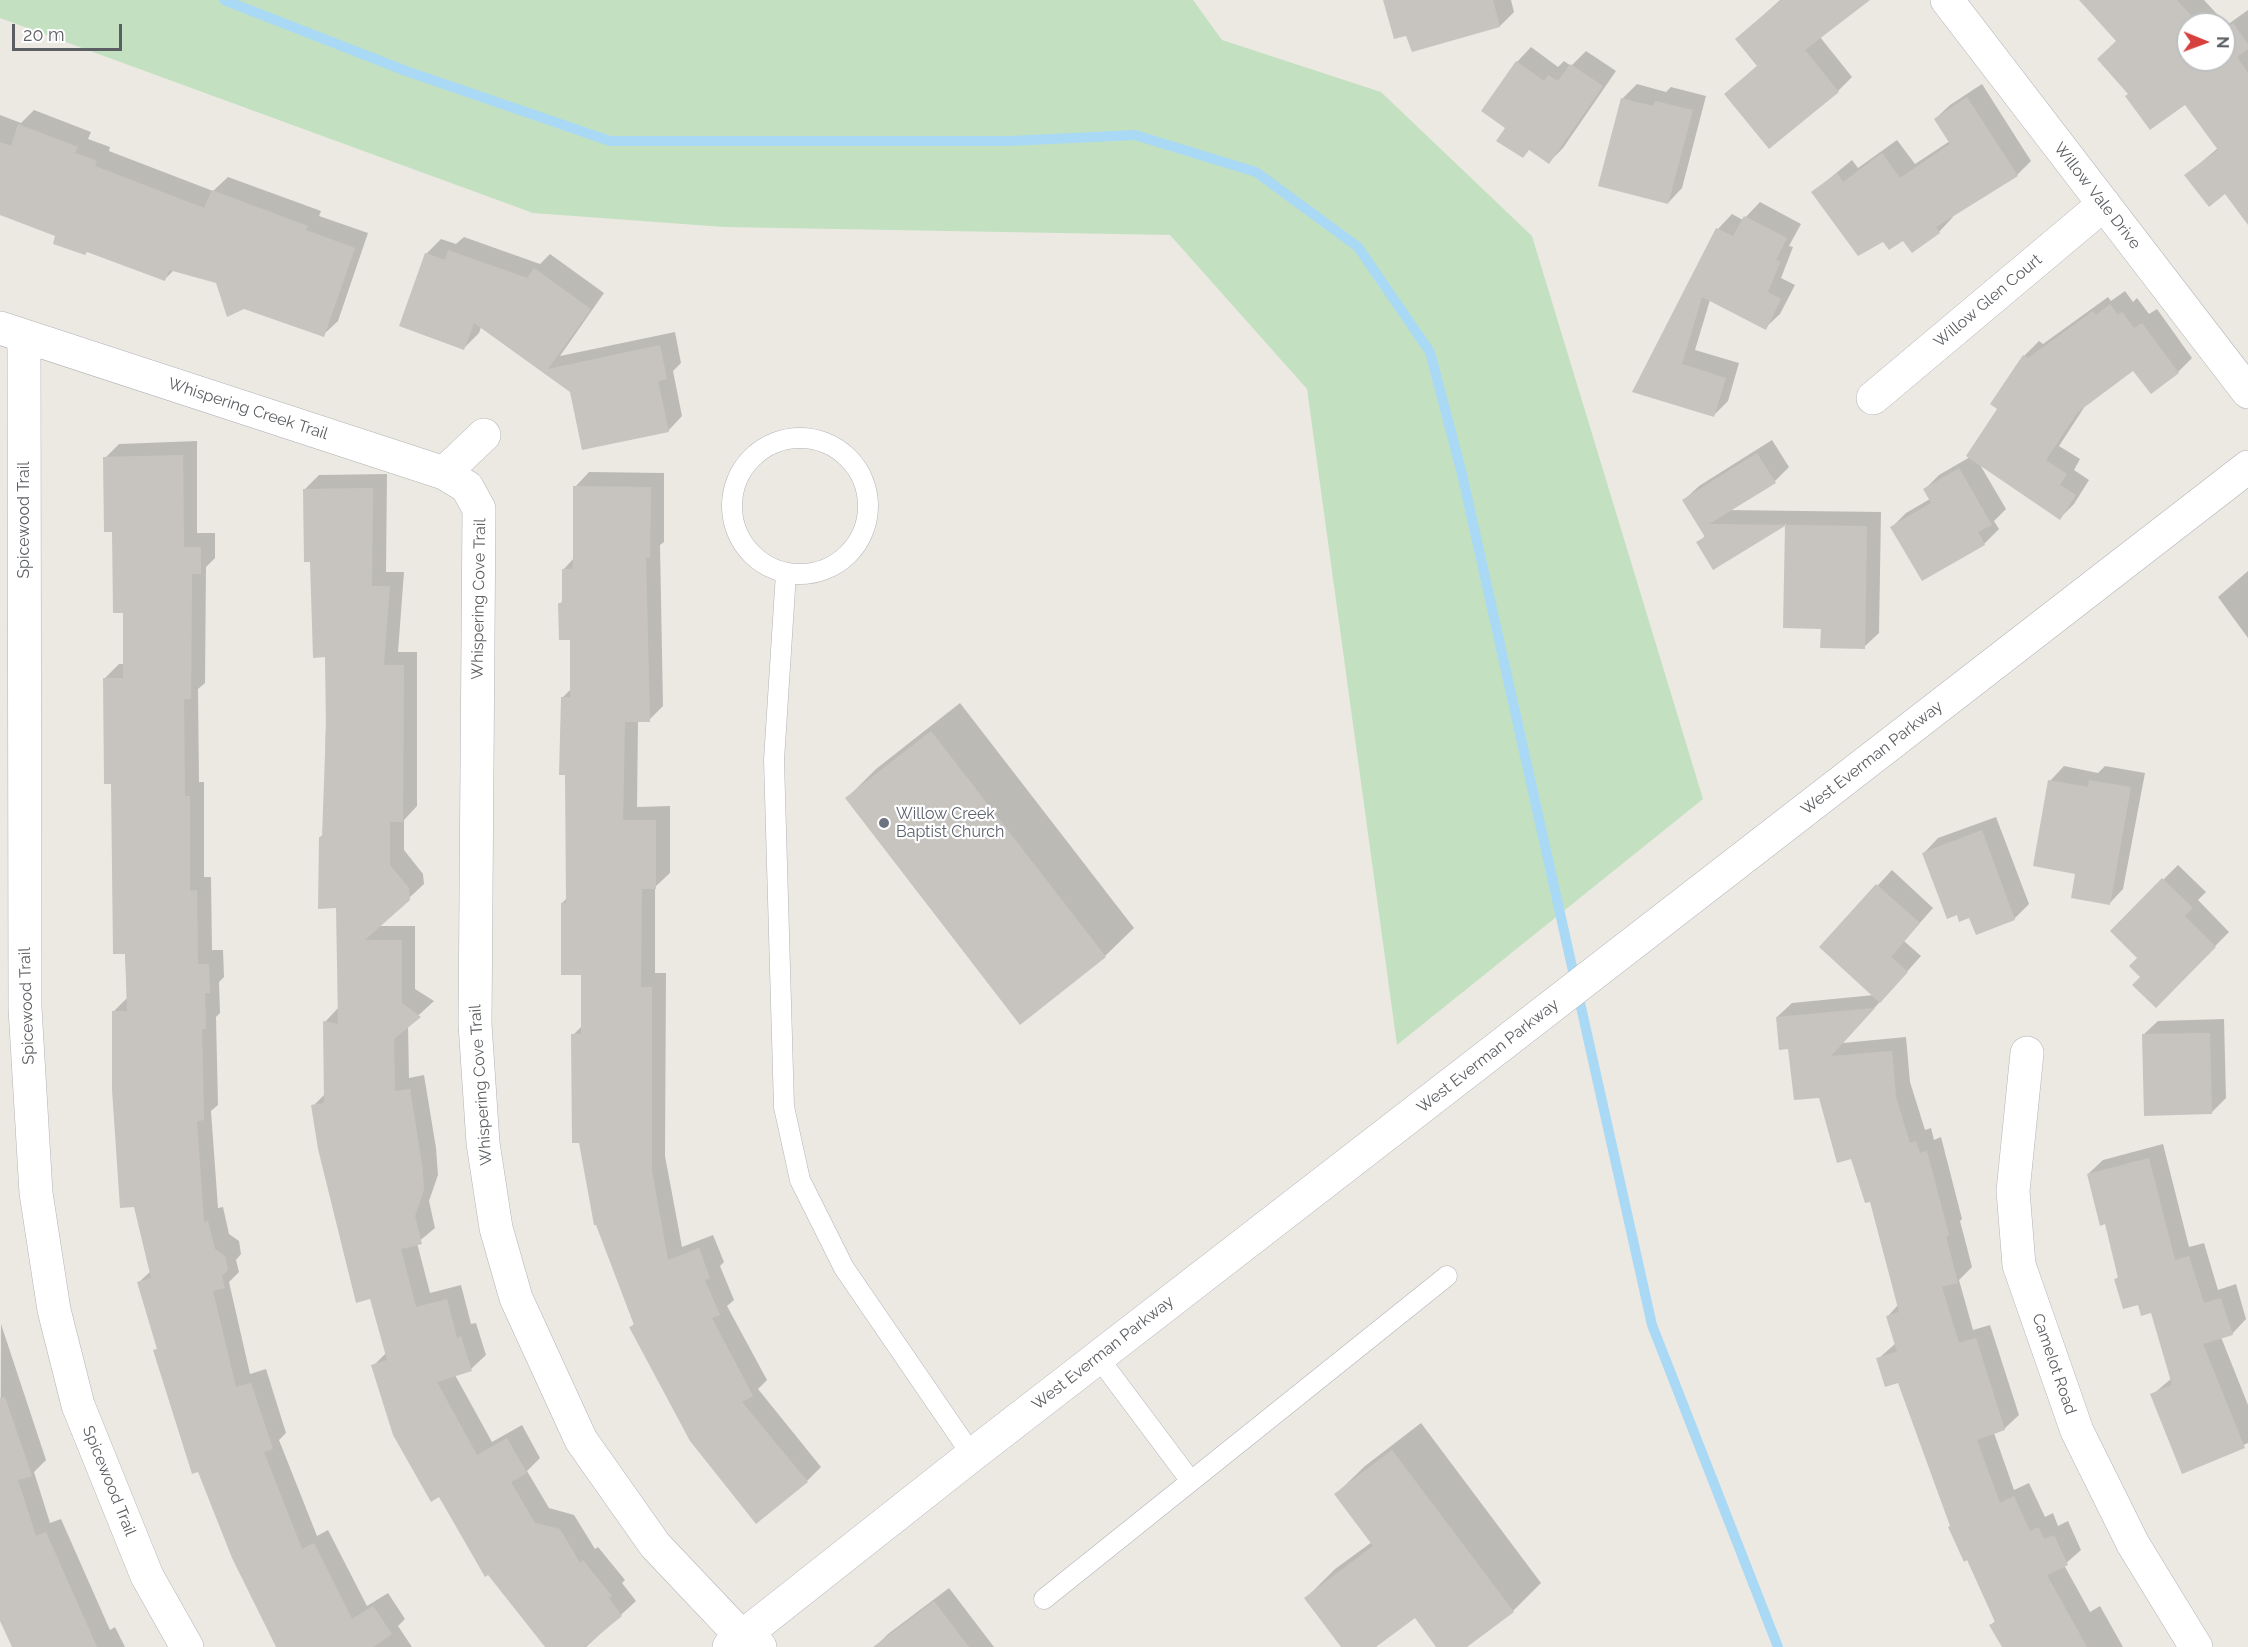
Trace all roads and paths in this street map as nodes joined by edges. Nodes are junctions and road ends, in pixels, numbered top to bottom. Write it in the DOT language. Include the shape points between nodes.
graph roads {
  1 [pos="1947,0"];
  2 [pos="2103,204"];
  3 [pos="12,332"];
  4 [pos="2248,392"];
  5 [pos="1873,398"];
  6 [pos="484,435"];
  7 [pos="2248,467"];
  8 [pos="444,473"];
  9 [pos="786,573"];
  10 [pos="2027,1053"];
  11 [pos="1447,1276"];
  12 [pos="1098,1357"];
  13 [pos="972,1455"];
  14 [pos="1190,1480"];
  15 [pos="1044,1599"];
  16 [pos="745,1644"];
  17 [pos="187,1647"];
  18 [pos="2196,1647"];
  1 -- 2 [label="street, Willow Vale Drive"];
  2 -- 4 [label="street, Willow Vale Drive"];
  2 -- 5 [label="street, Willow Glen Court"];
  3 -- 8 [label="street, Whispering Creek Trail"];
  3 -- 17 [label="street, Spicewood Trail" via="26,1008 36,1193 54,1310 78,1405 147,1576"];
  6 -- 8 [label="street"];
  7 -- 12 [label="street, West Everman Parkway"];
  8 -- 16 [label="street, Whispering Cove Trail" via="467,488 479,509 475,1024 483,1143 496,1228 516,1298 581,1440 655,1545"];
  9 -- 9 [label="lane" via="805,575 834,566 860,539 869,505 864,482 853,462 839,449 818,439 789,438 767,446 746,464 733,495 734,521 750,552 769,567"];
  9 -- 13 [label="lane" via="774,760 784,1107 800,1180 844,1268"];
  10 -- 18 [label="street, Camelot Road" via="2013,1191 2019,1265 2077,1431 2133,1544"];
  11 -- 14 [label="lane"];
  12 -- 13 [label="street, West Everman Parkway"];
  12 -- 14 [label="lane"];
  13 -- 16 [label="street, West Everman Parkway"];
  14 -- 15 [label="lane"];
}
